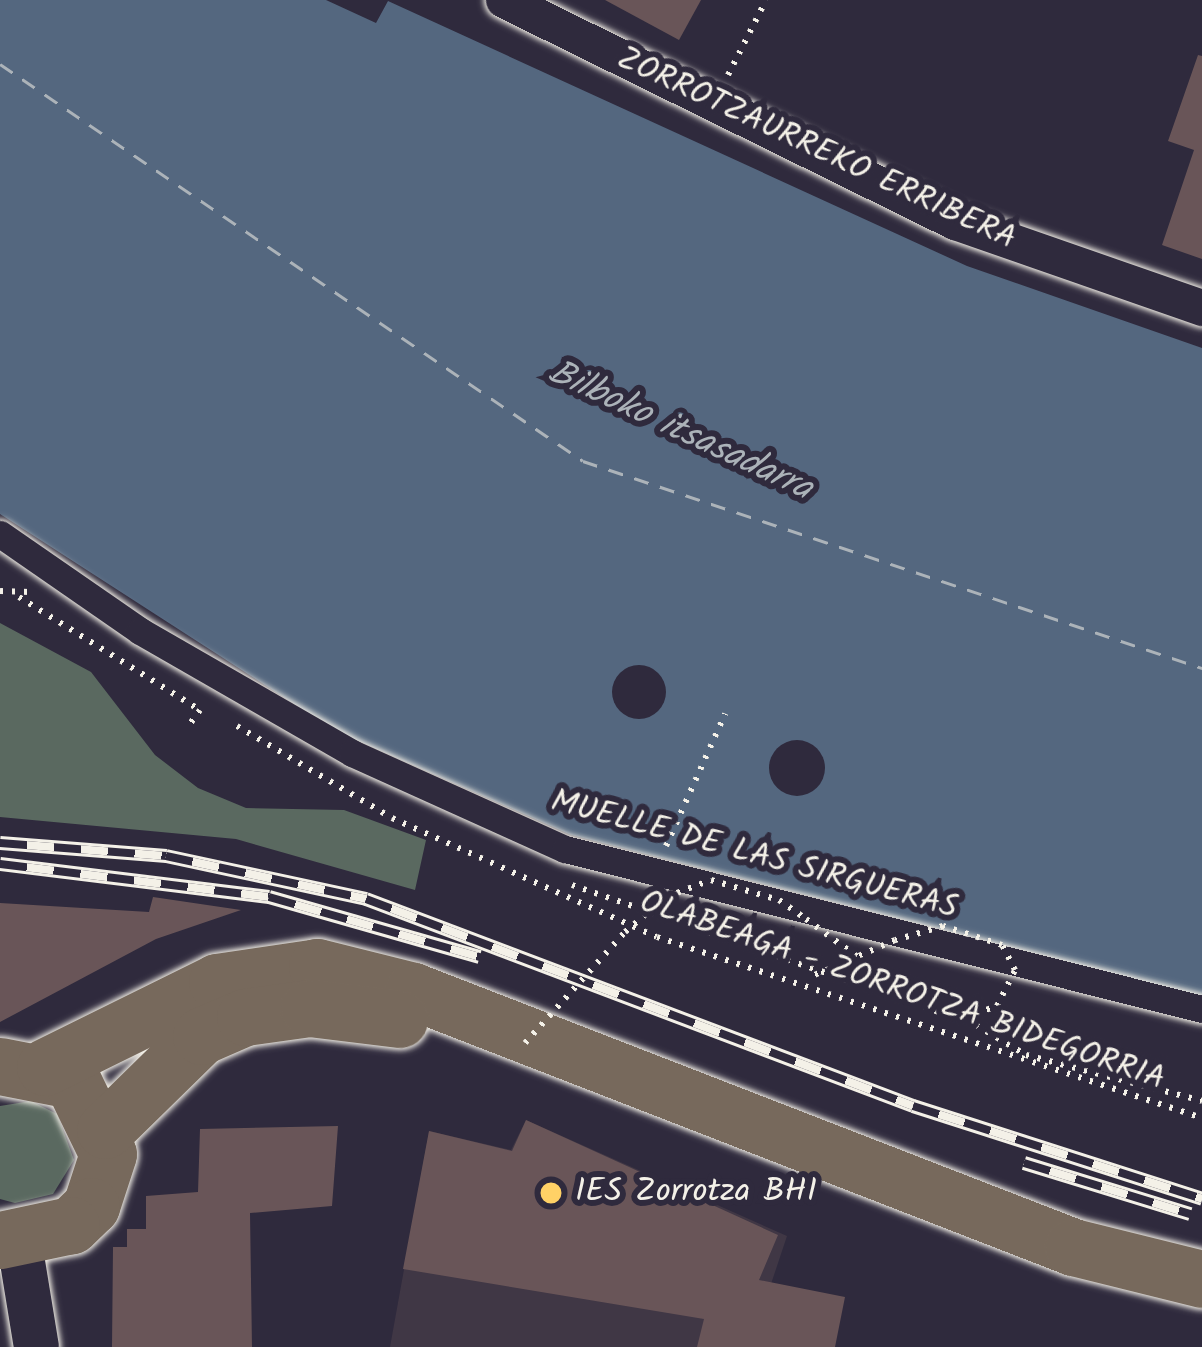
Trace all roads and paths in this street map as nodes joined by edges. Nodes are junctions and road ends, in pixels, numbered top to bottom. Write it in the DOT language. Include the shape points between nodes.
graph roads {
  1 [pos="504,0"];
  2 [pos="766,0"];
  3 [pos="712,105"];
  4 [pos="1202,308"];
  5 [pos="0,534"];
  6 [pos="0,591"];
  7 [pos="43,596"];
  8 [pos="19,597"];
  9 [pos="725,714"];
  10 [pos="189,725"];
  11 [pos="392,818"];
  12 [pos="655,872"];
  13 [pos="1202,1009"];
  14 [pos="525,1043"];
  15 [pos="23,1067"];
  16 [pos="1202,1101"];
  17 [pos="1202,1118"];
  18 [pos="105,1130"];
  19 [pos="9,1241"];
  20 [pos="1202,1279"];
  21 [pos="36,1347"];
  1 -- 3 [label="street, ZORROTZAURREKO ERRIBERA"];
  2 -- 3 [label="path"];
  3 -- 4 [label="street, ZORROTZAURREKO ERRIBERA" via="955,222"];
  5 -- 12 [label="street, MUELLE DE LAS SIRGUERAS" via="140,632 352,753 565,849"];
  6 -- 7 [label="path"];
  8 -- 10 [label="path" via="200,710"];
  9 -- 12 [label="path"];
  11 -- 17 [label="path, OLABEAGA - ZORROTZA BIDEGORRIA" via="735,966"];
  12 -- 13 [label="street, MUELLE DE LAS SIRGUERAS"];
  14 -- 15 [label="main road" via="412,992 317,967 217,982"];
  14 -- 16 [label="path, bridge" via="625,932 666,897 712,880 779,900 844,946 863,961 882,975 914,1001 964,1017 997,1006 1015,970 1002,945 943,926 895,940 873,950 851,960 829,970 812,976 976,1025 1026,1055"];
  14 -- 18 [label="main road" via="348,1012 245,1017 201,1036"];
  14 -- 20 [label="main road" via="1073,1247"];
  15 -- 18 [label="main road" via="71,1080"];
  18 -- 19 [label="main road" via="91,1206"];
  19 -- 21 [label="street"];
}
